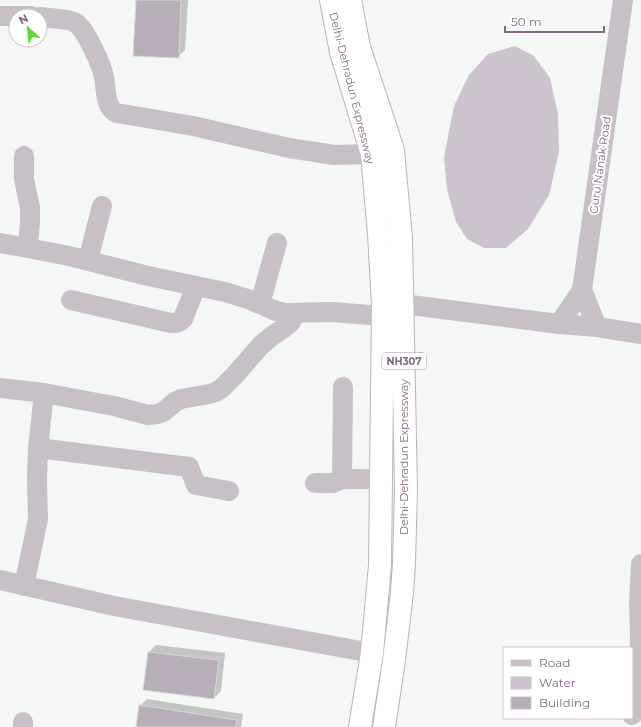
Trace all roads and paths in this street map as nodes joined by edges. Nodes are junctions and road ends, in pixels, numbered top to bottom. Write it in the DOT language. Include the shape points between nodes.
graph roads {
  1 [pos="331,0"];
  2 [pos="350,0"];
  3 [pos="623,0"];
  4 [pos="48,18"];
  5 [pos="372,154"];
  6 [pos="24,156"];
  7 [pos="102,206"];
  8 [pos="0,243"];
  9 [pos="277,244"];
  10 [pos="28,248"];
  11 [pos="88,260"];
  12 [pos="196,286"];
  13 [pos="582,290"];
  14 [pos="71,300"];
  15 [pos="260,304"];
  16 [pos="403,304"];
  17 [pos="295,313"];
  18 [pos="383,316"];
  19 [pos="560,324"];
  20 [pos="597,327"];
  21 [pos="641,334"];
  22 [pos="342,387"];
  23 [pos="0,388"];
  24 [pos="44,393"];
  25 [pos="38,448"];
  26 [pos="342,479"];
  27 [pos="381,479"];
  28 [pos="315,483"];
  29 [pos="229,491"];
  30 [pos="641,564"];
  31 [pos="0,580"];
  32 [pos="24,586"];
  33 [pos="640,636"];
  34 [pos="372,653"];
  35 [pos="640,687"];
  36 [pos="633,712"];
  37 [pos="360,727"];
  38 [pos="384,727"];
  1 -- 5 [label="highway, Delhi-Dehradun Expressway / NH307" via="341,52"];
  2 -- 16 [label="highway, Delhi-Dehradun Expressway / NH307" via="359,47 393,150 401,238"];
  3 -- 13 [label="street, Guru Nanak Road"];
  4 -- 5 [label="street" via="76,23 80,28 96,55 104,76 110,108 117,113 193,126 289,148 334,155"];
  5 -- 18 [label="highway, Delhi-Dehradun Expressway / NH307"];
  6 -- 10 [label="street" via="24,180 30,208"];
  7 -- 11 [label="street"];
  8 -- 10 [label="street"];
  9 -- 15 [label="street"];
  10 -- 11 [label="street"];
  11 -- 12 [label="street"];
  12 -- 14 [label="street" via="183,319 176,323"];
  12 -- 15 [label="street" via="225,292"];
  13 -- 19 [label="street"];
  13 -- 20 [label="street"];
  15 -- 17 [label="street" via="276,311"];
  16 -- 19 [label="street"];
  16 -- 38 [label="highway, Delhi-Dehradun Expressway / NH307" via="406,490 404,563"];
  17 -- 18 [label="street" via="331,312"];
  17 -- 24 [label="street" via="291,322 261,346 222,388 209,394 180,399 157,414 148,415"];
  18 -- 27 [label="highway, Delhi-Dehradun Expressway / NH307"];
  19 -- 20 [label="street"];
  20 -- 21 [label="street"];
  22 -- 26 [label="street"];
  23 -- 24 [label="street"];
  24 -- 25 [label="street"];
  25 -- 29 [label="street" via="189,467 196,485"];
  25 -- 32 [label="street" via="38,519"];
  26 -- 27 [label="street"];
  26 -- 28 [label="street" via="333,483"];
  27 -- 34 [label="highway, Delhi-Dehradun Expressway / NH307" via="380,565"];
  30 -- 33 [label="street"];
  31 -- 32 [label="street"];
  32 -- 34 [label="street" via="114,606"];
  33 -- 35 [label="street"];
  34 -- 37 [label="highway, Delhi-Dehradun Expressway / NH307"];
  35 -- 36 [label="street"];
}
